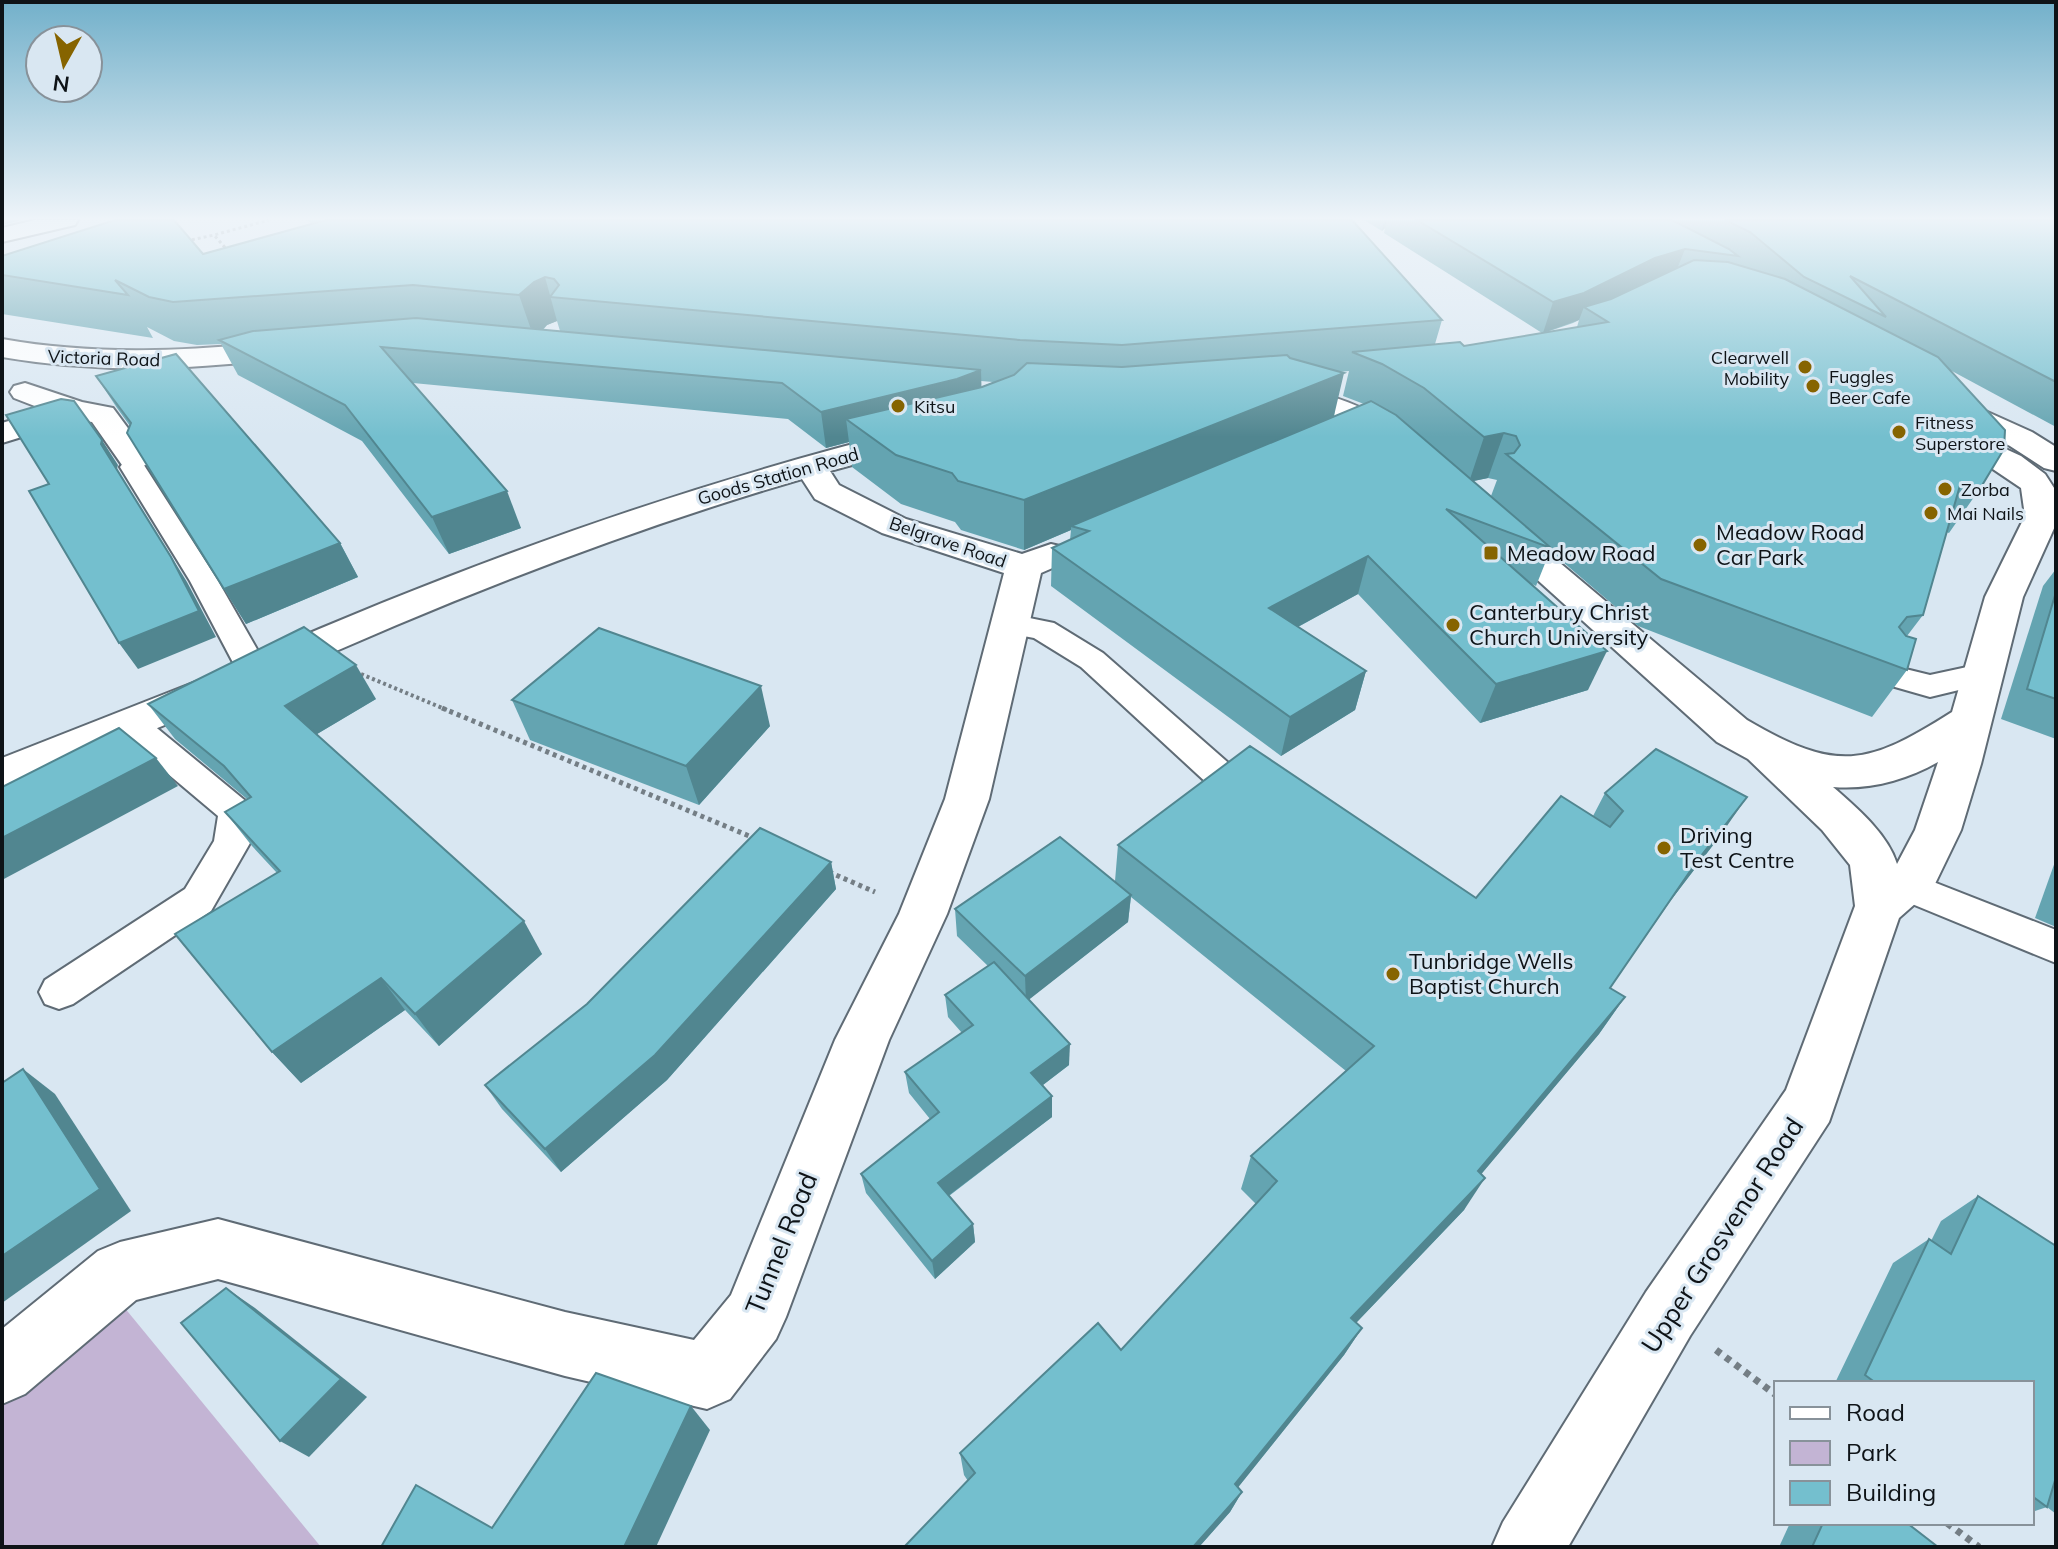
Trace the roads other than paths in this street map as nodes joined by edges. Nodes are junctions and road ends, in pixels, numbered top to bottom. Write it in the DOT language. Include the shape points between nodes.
graph roads {
  1 [pos="2,348"];
  2 [pos="307,348"];
  3 [pos="1352,381"];
  4 [pos="25,392"];
  5 [pos="1396,401"];
  6 [pos="75,410"];
  7 [pos="1366,421"];
  8 [pos="941,431"];
  9 [pos="2,433"];
  10 [pos="1323,439"];
  11 [pos="2021,439"];
  12 [pos="2056,450"];
  13 [pos="2056,461"];
  14 [pos="133,462"];
  15 [pos="810,465"];
  16 [pos="1471,504"];
  17 [pos="2047,538"];
  18 [pos="1081,543"];
  19 [pos="1024,567"];
  20 [pos="1010,624"];
  21 [pos="254,672"];
  22 [pos="1885,674"];
  23 [pos="1981,675"];
  24 [pos="1969,721"];
  25 [pos="129,723"];
  26 [pos="1765,752"];
  27 [pos="2,776"];
  28 [pos="1221,776"];
  29 [pos="1894,897"];
  30 [pos="2056,947"];
  31 [pos="59,992"];
  32 [pos="2,1371"];
  33 [pos="1528,1547"];
  1 -- 2 [label="street, Victoria Road" via="47,357 134,362"];
  3 -- 7 [label="street" via="1253,392 1313,397"];
  4 -- 6 [label="street"];
  5 -- 7 [label="street" via="1392,412 1413,453"];
  6 -- 9 [label="street"];
  6 -- 14 [label="street" via="102,415"];
  7 -- 10 [label="street"];
  8 -- 15 [label="street, Goods Station Road"];
  11 -- 12 [label="street"];
  11 -- 13 [label="street"];
  11 -- 17 [label="street, Upper Grosvenor Road" via="1922,396 1960,435 2032,480 2041,494 2040,518"];
  14 -- 21 [label="lane"];
  15 -- 19 [label="street, Belgrave Road" via="827,492 894,526"];
  15 -- 21 [label="street, Goods Station Road" via="660,510"];
  16 -- 26 [label="street" via="1679,687"];
  17 -- 23 [label="street, Upper Grosvenor Road" via="2005,595"];
  18 -- 19 [label="street, Belgrave Road"];
  19 -- 20 [label="street, Tunnel Road"];
  20 -- 28 [label="lane" via="1043,630 1092,660"];
  20 -- 32 [label="street, Tunnel Road" via="967,799 923,914 862,1040 754,1317 707,1376 565,1344 218,1249 120,1273"];
  21 -- 25 [label="street, Goods Station Road"];
  22 -- 23 [label="lane" via="1930,686"];
  23 -- 24 [label="street, Upper Grosvenor Road"];
  24 -- 26 [label="street" via="1912,756 1877,769 1825,771"];
  24 -- 29 [label="street, Upper Grosvenor Road" via="1925,860"];
  25 -- 27 [label="street, Goods Station Road"];
  25 -- 31 [label="lane" via="236,812 232,843 198,900"];
  26 -- 29 [label="street, Upper Grosvenor Road" via="1838,818 1873,860"];
  29 -- 30 [label="lane"];
  29 -- 33 [label="street, Upper Grosvenor Road" via="1809,1104 1668,1314"];
}
